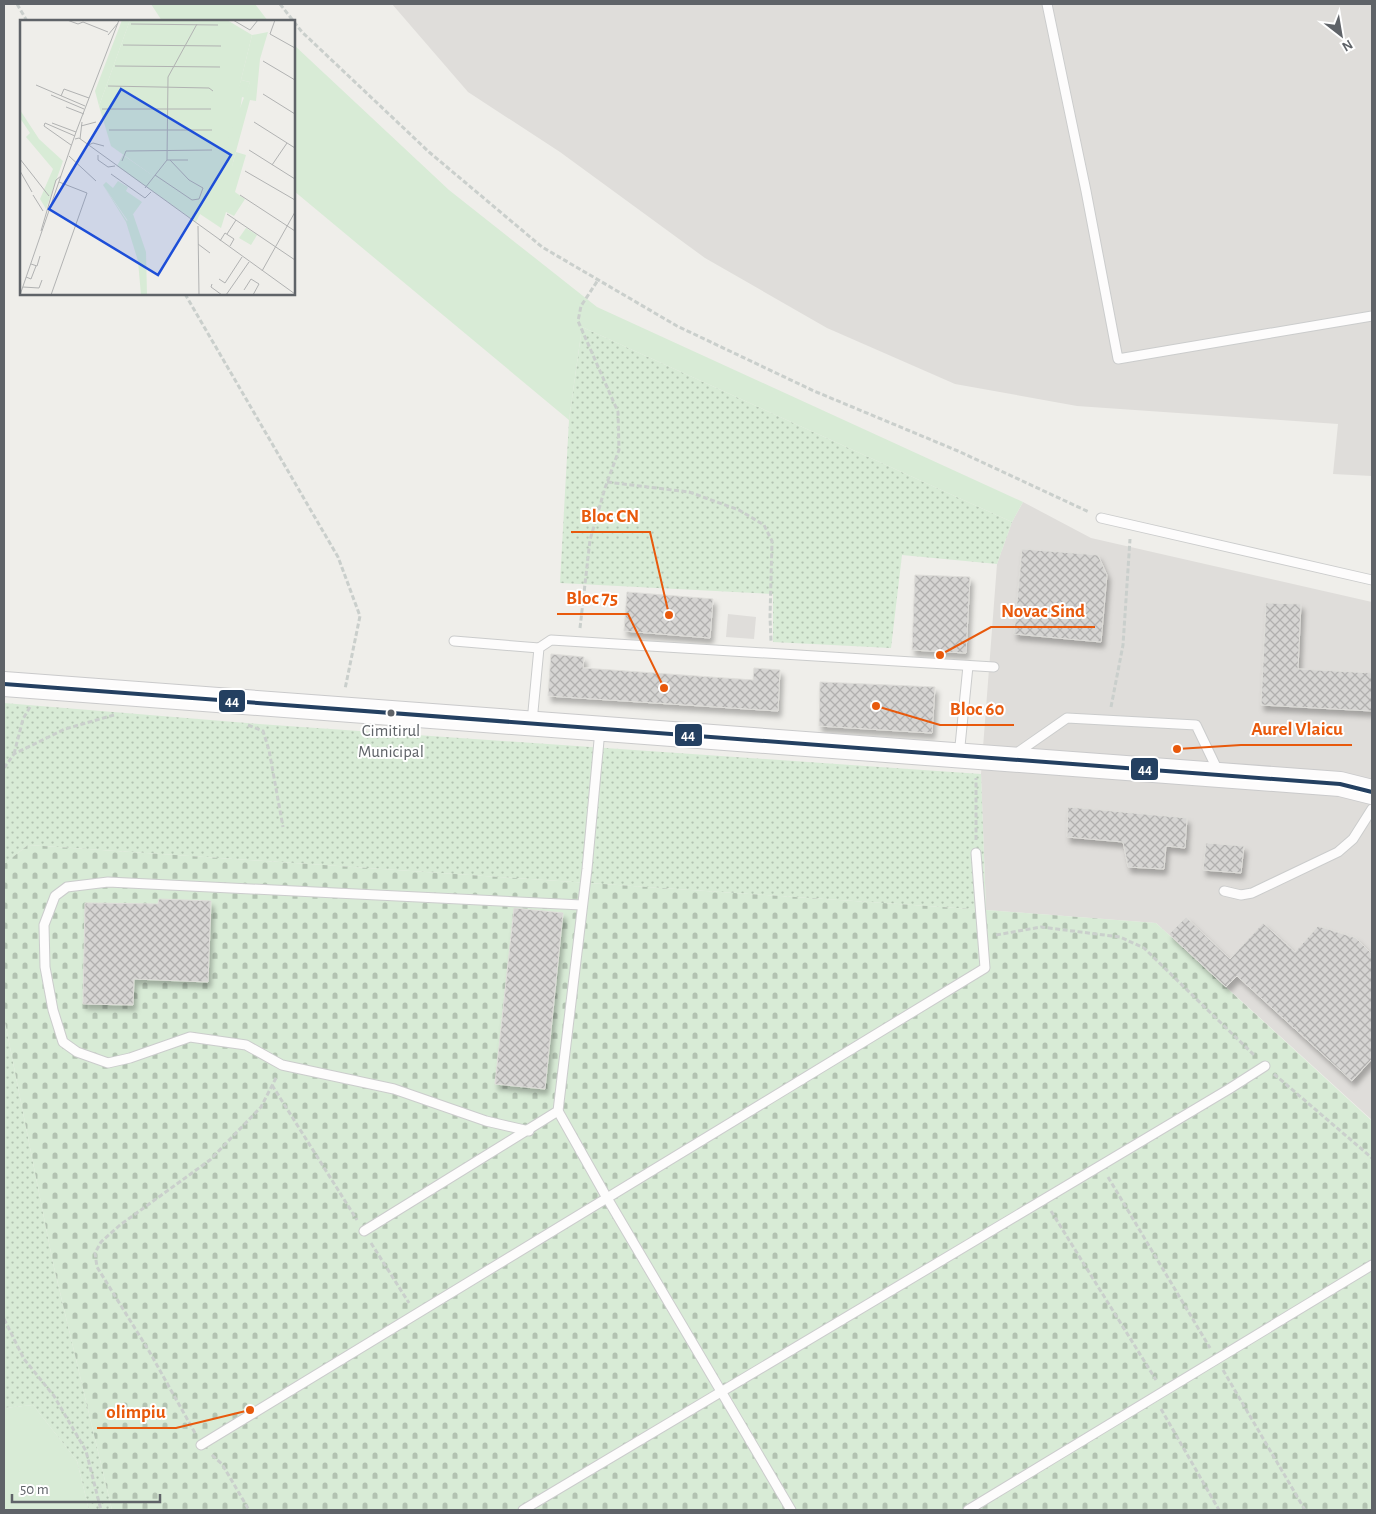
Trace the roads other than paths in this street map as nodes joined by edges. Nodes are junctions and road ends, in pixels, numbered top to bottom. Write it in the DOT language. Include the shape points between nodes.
graph roads {
  1 [pos="1047,4"];
  2 [pos="1372,316"];
  3 [pos="1101,518"];
  4 [pos="1372,580"];
  5 [pos="454,641"];
  6 [pos="539,648"];
  7 [pos="968,666"];
  8 [pos="994,667"];
  9 [pos="4,684"];
  10 [pos="532,724"];
  11 [pos="600,729"];
  12 [pos="968,756"];
  13 [pos="1007,759"];
  14 [pos="1220,775"];
  15 [pos="1372,780"];
  16 [pos="1340,784"];
  17 [pos="1372,792"];
  18 [pos="1372,809"];
  19 [pos="976,853"];
  20 [pos="1224,891"];
  21 [pos="582,905"];
  22 [pos="1264,1066"];
  23 [pos="558,1111"];
  24 [pos="529,1131"];
  25 [pos="607,1198"];
  26 [pos="364,1231"];
  27 [pos="1372,1265"];
  28 [pos="722,1392"];
  29 [pos="201,1445"];
  30 [pos="523,1510"];
  31 [pos="791,1510"];
  32 [pos="968,1510"];
  1 -- 2 [label="lane" via="1118,359"];
  3 -- 4 [label="lane"];
  5 -- 6 [label="lane"];
  6 -- 7 [label="lane" via="551,640"];
  6 -- 10 [label="lane"];
  7 -- 8 [label="lane"];
  7 -- 12 [label="lane"];
  9 -- 10 [label="main road"];
  10 -- 11 [label="main road"];
  11 -- 12 [label="main road"];
  11 -- 21 [label="lane"];
  12 -- 13 [label="main road"];
  13 -- 14 [label="main road"];
  13 -- 14 [label="lane" via="1067,718 1196,725"];
  14 -- 16 [label="main road"];
  15 -- 16 [label="main road"];
  16 -- 17 [label="main road"];
  18 -- 20 [label="lane" via="1353,839 1338,852 1252,893 1241,895"];
  19 -- 25 [label="lane" via="985,968"];
  21 -- 23 [label="lane"];
  21 -- 24 [label="lane" via="108,882 68,887 55,896 44,925 45,967 53,1010 64,1042 77,1052 108,1063 190,1038 246,1045 282,1065 394,1089 486,1121"];
  22 -- 28 [label="lane"];
  23 -- 24 [label="lane"];
  23 -- 25 [label="lane"];
  24 -- 26 [label="lane"];
  25 -- 28 [label="lane"];
  25 -- 29 [label="lane"];
  27 -- 32 [label="lane"];
  28 -- 30 [label="lane"];
  28 -- 31 [label="lane"];
}
